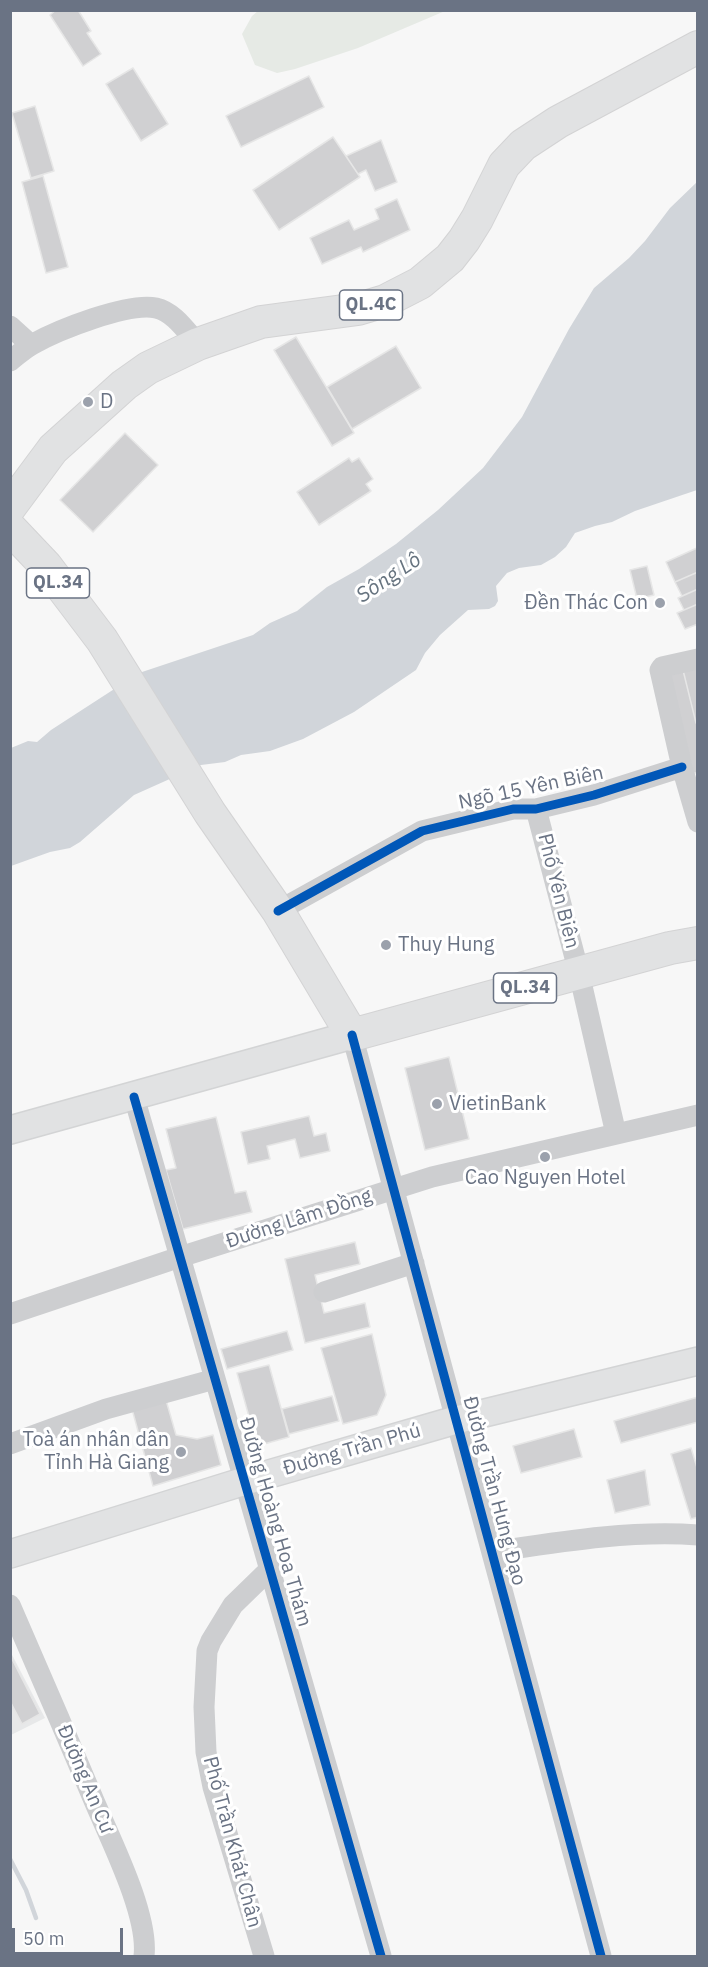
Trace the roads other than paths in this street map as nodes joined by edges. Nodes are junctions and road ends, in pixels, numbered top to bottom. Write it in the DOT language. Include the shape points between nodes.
graph roads {
  1 [pos="698,47"];
  2 [pos="10,327"];
  3 [pos="198,344"];
  4 [pos="31,345"];
  5 [pos="10,361"];
  6 [pos="10,507"];
  7 [pos="10,528"];
  8 [pos="698,659"];
  9 [pos="682,767"];
  10 [pos="536,809"];
  11 [pos="698,822"];
  12 [pos="278,912"];
  13 [pos="698,943"];
  14 [pos="579,973"];
  15 [pos="352,1035"];
  16 [pos="134,1097"];
  17 [pos="698,1115"];
  18 [pos="10,1130"];
  19 [pos="616,1134"];
  20 [pos="394,1189"];
  21 [pos="180,1257"];
  22 [pos="414,1263"];
  23 [pos="324,1292"];
  24 [pos="10,1314"];
  25 [pos="698,1361"];
  26 [pos="215,1379"];
  27 [pos="456,1420"];
  28 [pos="10,1444"];
  29 [pos="245,1481"];
  30 [pos="698,1535"];
  31 [pos="492,1552"];
  32 [pos="10,1554"];
  33 [pos="270,1569"];
  34 [pos="10,1605"];
  35 [pos="144,1956"];
  36 [pos="264,1956"];
  37 [pos="381,1956"];
  38 [pos="601,1956"];
  1 -- 3 [label="highway, QL.4C" via="523,145 504,165 464,240 450,258 420,283 385,301 358,309 261,322"];
  2 -- 4 [label="street"];
  3 -- 4 [label="street" via="168,312 132,308 60,331"];
  3 -- 6 [label="highway, QL.4C" via="148,368 124,385 53,450"];
  4 -- 5 [label="street"];
  7 -- 12 [label="highway, Đường Trần Hưng Đạo / QL.34" via="46,566 102,640 210,813"];
  8 -- 9 [label="street" via="660,668"];
  9 -- 10 [label="street, Ngõ 15 Yên Biên"];
  9 -- 11 [label="street"];
  10 -- 12 [label="street, Ngõ 15 Yên Biên" via="513,809 422,831"];
  10 -- 14 [label="street, Phố Yên Biên"];
  12 -- 15 [label="highway, Đường Trần Hưng Đạo / QL.34"];
  13 -- 14 [label="highway, QL.34"];
  14 -- 15 [label="highway, QL.34"];
  14 -- 19 [label="street, Phố Yên Biên"];
  15 -- 16 [label="main road"];
  15 -- 20 [label="street, Đường Trần Hưng Đạo"];
  16 -- 18 [label="main road"];
  16 -- 21 [label="street, Đường Hoàng Hoa Thám"];
  17 -- 19 [label="street, Đường Lâm Đồng"];
  19 -- 20 [label="street, Đường Lâm Đồng"];
  20 -- 21 [label="street, Đường Lâm Đồng"];
  20 -- 22 [label="street, Đường Trần Hưng Đạo"];
  21 -- 24 [label="street, Đường Lâm Đồng"];
  21 -- 26 [label="street, Đường Hoàng Hoa Thám"];
  22 -- 23 [label="street"];
  22 -- 27 [label="street, Đường Trần Hưng Đạo"];
  25 -- 27 [label="main road, Đường Trần Phú"];
  26 -- 28 [label="street" via="106,1409"];
  26 -- 29 [label="street, Đường Hoàng Hoa Thám"];
  27 -- 29 [label="main road, Đường Trần Phú"];
  27 -- 31 [label="street, Đường Trần Hưng Đạo"];
  29 -- 32 [label="main road, Đường Trần Phú"];
  29 -- 33 [label="street, Đường Hoàng Hoa Thám"];
  30 -- 31 [label="street" via="624,1535"];
  31 -- 38 [label="street, Đường Trần Hưng Đạo"];
  33 -- 36 [label="street, Phố Trần Khát Chân" via="233,1605 211,1641 206,1659 204,1707 206,1752 213,1787"];
  33 -- 37 [label="street, Đường Hoàng Hoa Thám"];
  34 -- 35 [label="street, Đường An Cư" via="124,1872 143,1929"];
}
